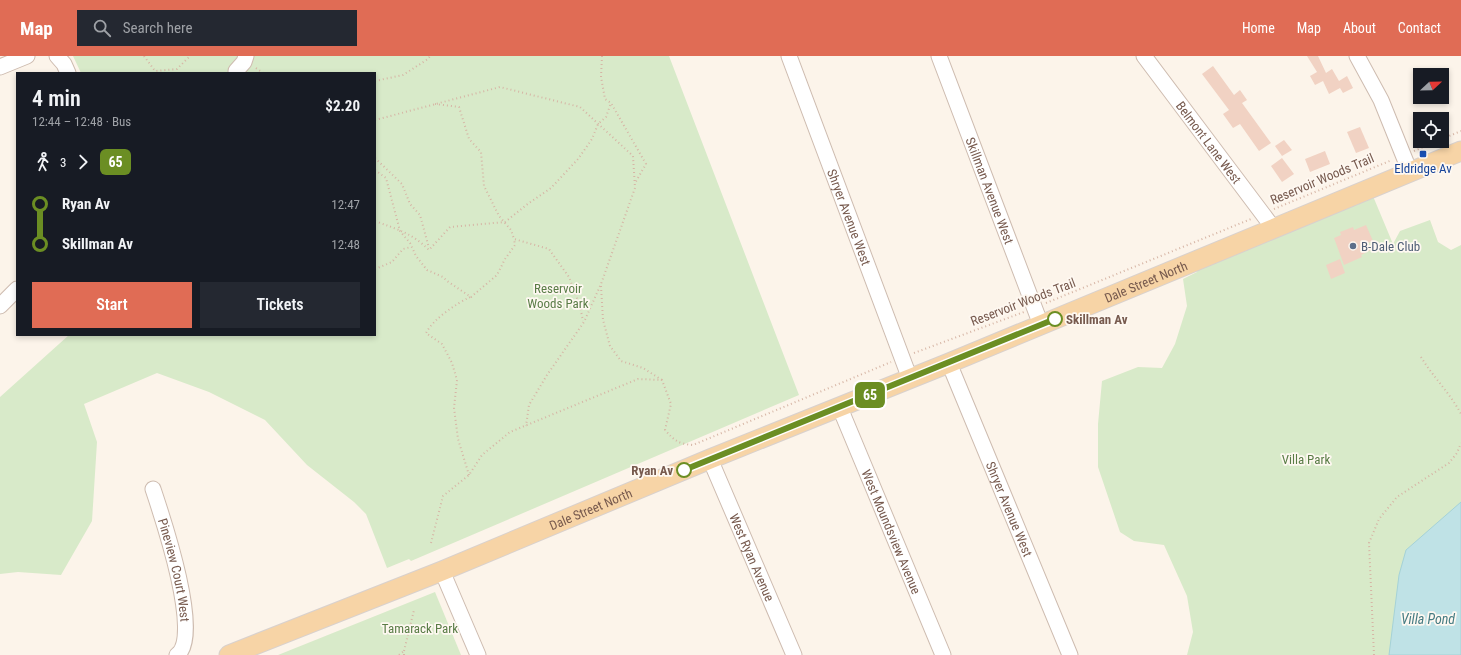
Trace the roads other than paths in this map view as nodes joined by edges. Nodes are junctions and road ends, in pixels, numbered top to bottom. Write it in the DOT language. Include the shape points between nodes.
graph roads {
  1 [pos="27,56"];
  2 [pos="57,56"];
  3 [pos="246,56"];
  4 [pos="789,56"];
  5 [pos="939,56"];
  6 [pos="1144,56"];
  7 [pos="1357,56"];
  8 [pos="0,67"];
  9 [pos="236,71"];
  10 [pos="68,72"];
  11 [pos="1461,151"];
  12 [pos="1406,164"];
  13 [pos="1268,221"];
  14 [pos="16,290"];
  15 [pos="0,306"];
  16 [pos="1038,316"];
  17 [pos="949,363"];
  18 [pos="910,379"];
  19 [pos="840,408"];
  20 [pos="710,459"];
  21 [pos="153,489"];
  22 [pos="442,571"];
  23 [pos="179,654"];
  24 [pos="229,655"];
  25 [pos="478,655"];
  26 [pos="794,655"];
  27 [pos="943,655"];
  28 [pos="1070,655"];
  1 -- 8 [label="street"];
  2 -- 10 [label="street"];
  3 -- 9 [label="street"];
  4 -- 18 [label="street, Shryer Avenue West"];
  5 -- 16 [label="street, Skillman Avenue West"];
  6 -- 13 [label="street, Belmont Lane West"];
  7 -- 12 [label="street" via="1381,100"];
  11 -- 12 [label="main road, Dale Street North"];
  12 -- 13 [label="main road, Dale Street North"];
  13 -- 16 [label="main road, Dale Street North"];
  14 -- 15 [label="street"];
  16 -- 17 [label="main road, Dale Street North"];
  17 -- 18 [label="main road, Dale Street North"];
  17 -- 28 [label="street, Shryer Avenue West"];
  18 -- 19 [label="main road, Dale Street North"];
  19 -- 20 [label="main road, Dale Street North"];
  19 -- 27 [label="street, West Moundsview Avenue"];
  20 -- 22 [label="main road, Dale Street North"];
  20 -- 26 [label="street, West Ryan Avenue"];
  21 -- 23 [label="street, Pineview Court West" via="168,534 181,587 186,640"];
  22 -- 24 [label="main road, Dale Street North"];
  22 -- 25 [label="street"];
}
